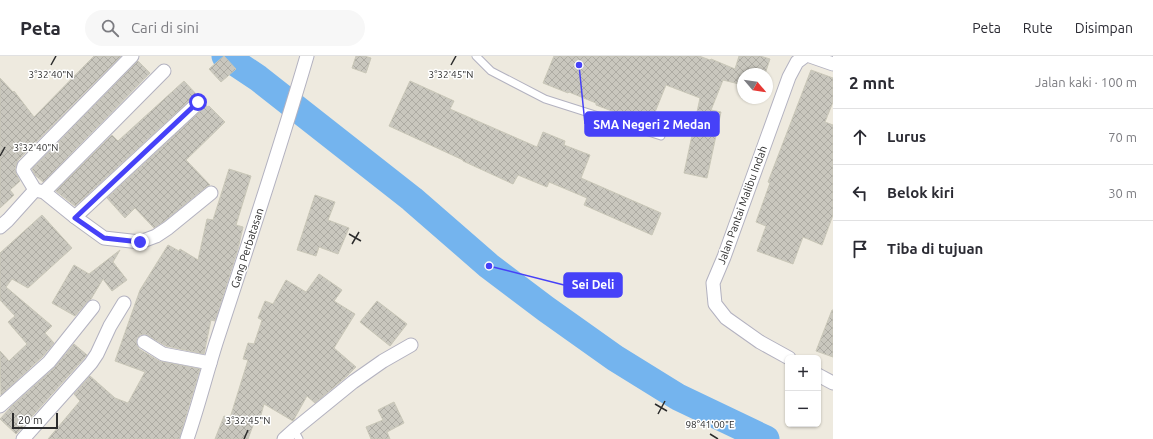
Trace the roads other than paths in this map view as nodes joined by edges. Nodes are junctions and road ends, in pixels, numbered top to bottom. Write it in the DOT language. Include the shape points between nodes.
graph roads {
  1 [pos="132,56"];
  2 [pos="476,56"];
  3 [pos="805,56"];
  4 [pos="810,56"];
  5 [pos="307,58"];
  6 [pos="833,64"];
  7 [pos="164,71"];
  8 [pos="198,102"];
  9 [pos="661,136"];
  10 [pos="40,191"];
  11 [pos="211,193"];
  12 [pos="75,218"];
  13 [pos="0,227"];
  14 [pos="124,303"];
  15 [pos="93,307"];
  16 [pos="144,342"];
  17 [pos="411,345"];
  18 [pos="785,356"];
  19 [pos="210,363"];
  20 [pos="821,377"];
  21 [pos="833,383"];
  22 [pos="0,406"];
  23 [pos="292,436"];
  24 [pos="23,439"];
  25 [pos="187,439"];
  1 -- 10 [label="street" via="24,166 23,170"];
  2 -- 9 [label="lane" via="491,72 545,99"];
  3 -- 18 [label="street, Jalan Pantai Malibu Indah" via="797,62 789,77 714,283 715,304 726,318"];
  4 -- 6 [label="street"];
  5 -- 19 [label="street, Gang Perbatasan"];
  7 -- 10 [label="street"];
  8 -- 12 [label="street"];
  10 -- 12 [label="street"];
  10 -- 13 [label="street"];
  11 -- 12 [label="street" via="168,228 140,242 104,238"];
  14 -- 24 [label="street" via="91,363"];
  15 -- 22 [label="street" via="49,362"];
  16 -- 19 [label="street" via="163,354"];
  17 -- 23 [label="street" via="353,382"];
  19 -- 25 [label="street, Gang Perbatasan"];
  20 -- 21 [label="street"];
}
